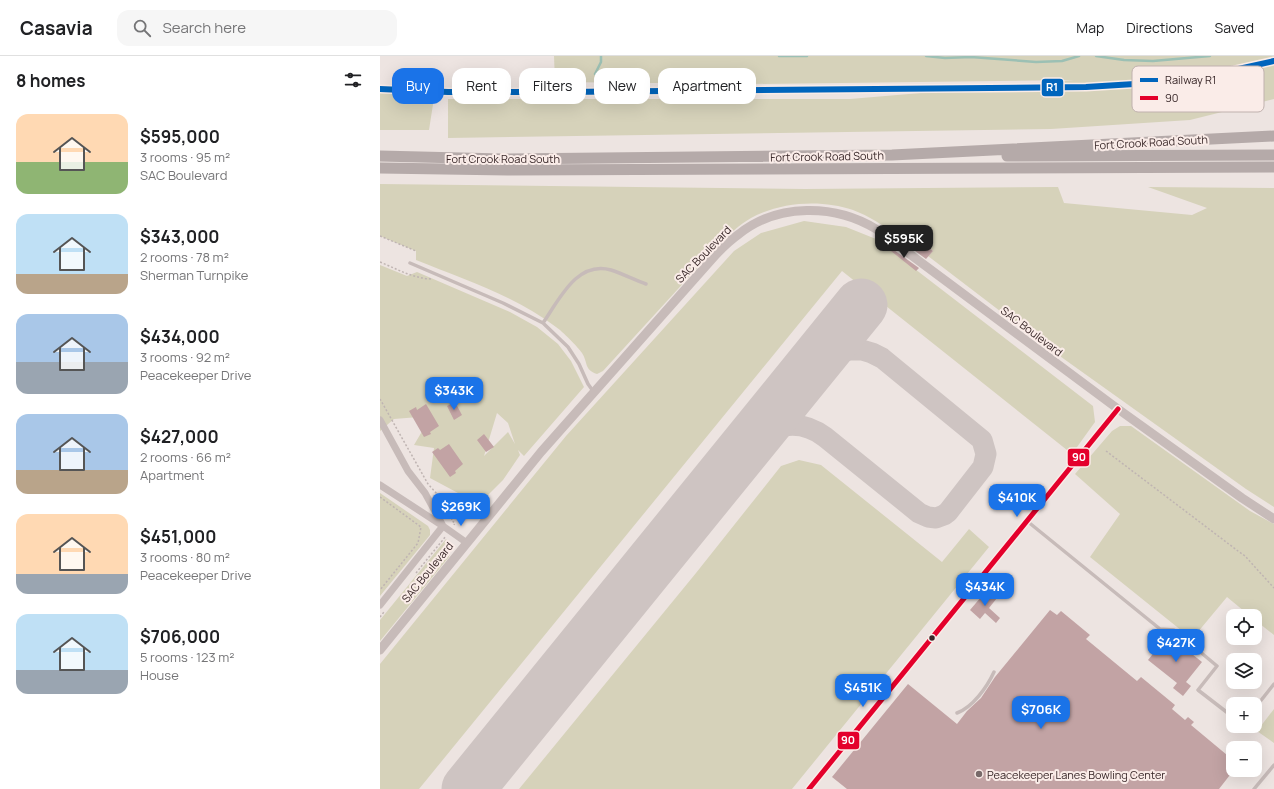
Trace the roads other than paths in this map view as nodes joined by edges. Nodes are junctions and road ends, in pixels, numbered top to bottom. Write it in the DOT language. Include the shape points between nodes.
graph roads {
  1 [pos="1274,136"];
  2 [pos="892,155"];
  3 [pos="1274,155"];
  4 [pos="380,156"];
  5 [pos="1274,167"];
  6 [pos="380,168"];
  7 [pos="410,263"];
  8 [pos="646,284"];
  9 [pos="543,323"];
  10 [pos="594,392"];
  11 [pos="1118,409"];
  12 [pos="380,420"];
  13 [pos="380,485"];
  14 [pos="1274,518"];
  15 [pos="1027,522"];
  16 [pos="443,526"];
  17 [pos="467,543"];
  18 [pos="380,605"];
  19 [pos="380,650"];
  20 [pos="994,672"];
  21 [pos="1274,684"];
  22 [pos="1262,699"];
  23 [pos="1226,712"];
  24 [pos="958,713"];
  25 [pos="1274,765"];
  26 [pos="809,789"];
  27 [pos="1254,789"];
  1 -- 2 [label="main road, Fort Crook Road South"];
  2 -- 3 [label="main road"];
  2 -- 4 [label="main road, Fort Crook Road South" via="510,158"];
  5 -- 6 [label="main road, Fort Crook Road South" via="524,170"];
  7 -- 9 [label="lane"];
  8 -- 9 [label="lane" via="610,270 588,270 571,282"];
  9 -- 10 [label="lane" via="568,347"];
  10 -- 11 [label="street, SAC Boulevard" via="727,243 756,223 773,216 812,211 845,216 876,229"];
  10 -- 17 [label="street, SAC Boulevard"];
  11 -- 14 [label="street, SAC Boulevard"];
  11 -- 15 [label="street"];
  12 -- 16 [label="street"];
  13 -- 16 [label="street"];
  15 -- 23 [label="lane" via="1160,629 1174,630 1217,666 1198,690"];
  15 -- 26 [label="street"];
  16 -- 17 [label="street"];
  16 -- 18 [label="street"];
  17 -- 19 [label="street, SAC Boulevard"];
  20 -- 24 [label="lane" via="976,699"];
  21 -- 22 [label="lane"];
  25 -- 27 [label="lane"];
}
